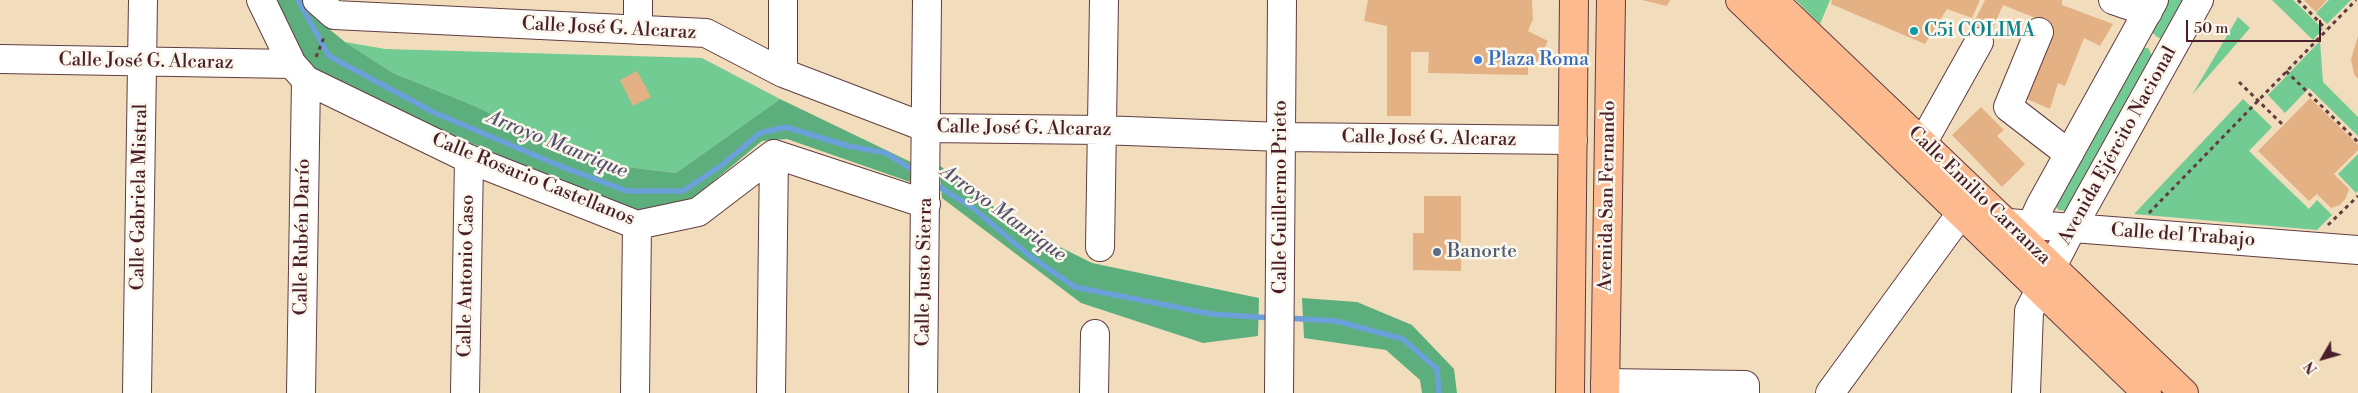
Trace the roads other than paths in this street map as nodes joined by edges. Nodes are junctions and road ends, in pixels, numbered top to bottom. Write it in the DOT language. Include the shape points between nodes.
graph roads {
  1 [pos="144,0"];
  2 [pos="261,0"];
  3 [pos="638,0"];
  4 [pos="783,0"];
  5 [pos="927,0"];
  6 [pos="1104,0"];
  7 [pos="1282,0"];
  8 [pos="1574,0"];
  9 [pos="1611,0"];
  10 [pos="1740,0"];
  11 [pos="1773,0"];
  12 [pos="2113,0"];
  13 [pos="2199,0"];
  14 [pos="318,1"];
  15 [pos="469,11"];
  16 [pos="2146,15"];
  17 [pos="638,30"];
  18 [pos="2040,32"];
  19 [pos="1979,42"];
  20 [pos="2169,53"];
  21 [pos="0,59"];
  22 [pos="142,62"];
  23 [pos="304,66"];
  24 [pos="783,73"];
  25 [pos="1102,130"];
  26 [pos="1281,137"];
  27 [pos="927,138"];
  28 [pos="1572,140"];
  29 [pos="1923,142"];
  30 [pos="774,154"];
  31 [pos="2069,154"];
  32 [pos="469,159"];
  33 [pos="926,200"];
  34 [pos="1962,212"];
  35 [pos="638,225"];
  36 [pos="2072,228"];
  37 [pos="2021,229"];
  38 [pos="1100,247"];
  39 [pos="2358,250"];
  40 [pos="1607,265"];
  41 [pos="1571,267"];
  42 [pos="2038,274"];
  43 [pos="1095,334"];
  44 [pos="1605,388"];
  45 [pos="137,393"];
  46 [pos="301,393"];
  47 [pos="465,393"];
  48 [pos="635,393"];
  49 [pos="771,393"];
  50 [pos="923,393"];
  51 [pos="1094,393"];
  52 [pos="1279,393"];
  53 [pos="1570,393"];
  54 [pos="1745,393"];
  55 [pos="1830,393"];
  56 [pos="2026,393"];
  57 [pos="2147,393"];
  58 [pos="2184,393"];
  1 -- 22 [label="street, Calle Gabriela Mistral"];
  2 -- 23 [label="street"];
  3 -- 17 [label="street"];
  4 -- 24 [label="street"];
  5 -- 27 [label="street, Calle Justo Sierra"];
  6 -- 25 [label="street"];
  7 -- 26 [label="street, Calle Guillermo Prieto"];
  8 -- 28 [label="main road, Avenida San Fernando"];
  9 -- 40 [label="main road, Avenida San Fernando"];
  10 -- 34 [label="main road, Calle Emilio Carranza"];
  11 -- 29 [label="main road, Calle Emilio Carranza"];
  12 -- 16 [label="street"];
  13 -- 20 [label="street, Avenida Ejército Nacional"];
  14 -- 15 [label="street, Calle José G. Alcaraz" via="334,15"];
  15 -- 17 [label="street, Calle José G. Alcaraz"];
  16 -- 20 [label="street"];
  16 -- 31 [label="street, Avenida Ejército Nacional"];
  17 -- 24 [label="street, Calle José G. Alcaraz" via="706,34"];
  18 -- 31 [label="street" via="2008,107"];
  19 -- 29 [label="street"];
  20 -- 36 [label="street, Avenida Ejército Nacional"];
  21 -- 22 [label="street, Calle José G. Alcaraz"];
  22 -- 23 [label="street, Calle José G. Alcaraz"];
  22 -- 45 [label="street, Calle Gabriela Mistral"];
  23 -- 32 [label="street, Calle Rosario Castellanos"];
  23 -- 46 [label="street, Calle Rubén Darío"];
  24 -- 27 [label="street, Calle José G. Alcaraz"];
  25 -- 26 [label="street, Calle José G. Alcaraz"];
  25 -- 27 [label="street, Calle José G. Alcaraz"];
  25 -- 38 [label="street"];
  26 -- 28 [label="street, Calle José G. Alcaraz"];
  26 -- 52 [label="street, Calle Guillermo Prieto"];
  27 -- 33 [label="street, Calle Justo Sierra"];
  28 -- 41 [label="main road, Avenida San Fernando"];
  29 -- 37 [label="main road, Calle Emilio Carranza"];
  30 -- 33 [label="street"];
  30 -- 35 [label="street, Calle Rosario Castellanos" via="698,212"];
  30 -- 49 [label="street"];
  31 -- 37 [label="street, Avenida Ejército Nacional"];
  32 -- 35 [label="street, Calle Rosario Castellanos"];
  32 -- 47 [label="street, Calle Antonio Caso"];
  33 -- 50 [label="street, Calle Justo Sierra"];
  34 -- 42 [label="main road, Calle Emilio Carranza"];
  34 -- 55 [label="street"];
  35 -- 48 [label="street"];
  36 -- 37 [label="street, Calle del Trabajo"];
  36 -- 39 [label="street, Calle del Trabajo"];
  36 -- 42 [label="street, Avenida Ejército Nacional"];
  37 -- 42 [label="main road, Calle Emilio Carranza"];
  40 -- 41 [label="main road"];
  40 -- 44 [label="main road, Avenida San Fernando"];
  41 -- 53 [label="main road, Avenida San Fernando"];
  42 -- 56 [label="street, Avenida Ejército Nacional" via="2029,311"];
  42 -- 57 [label="main road, Calle Emilio Carranza"];
  42 -- 58 [label="main road, Calle Emilio Carranza"];
  43 -- 51 [label="street"];
  44 -- 54 [label="street" via="1745,385"];
}
